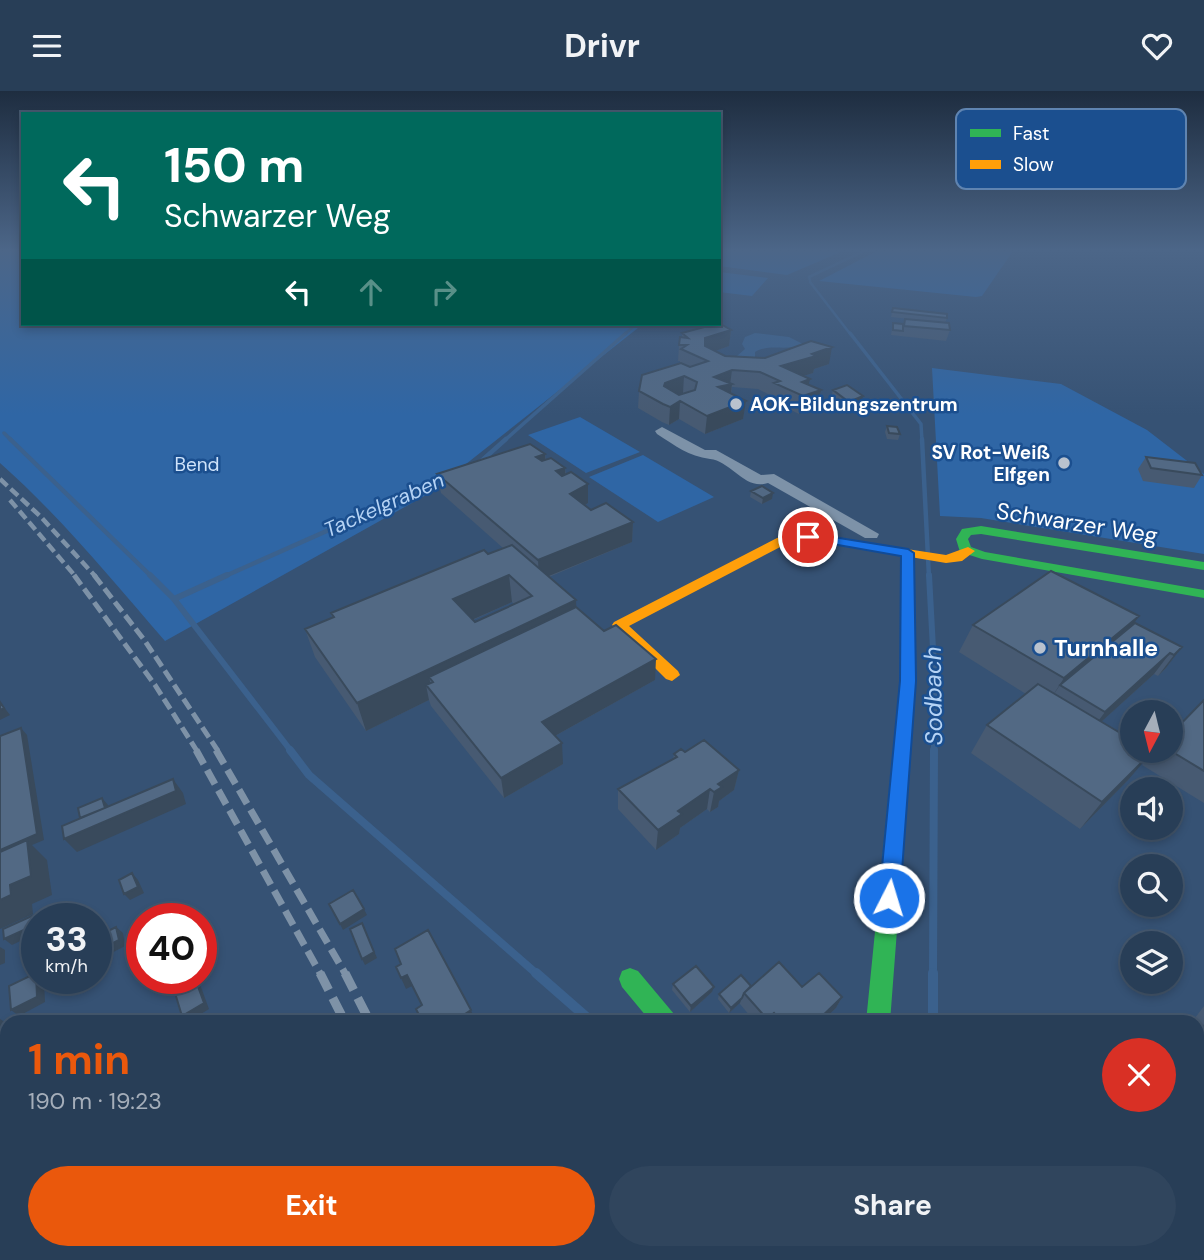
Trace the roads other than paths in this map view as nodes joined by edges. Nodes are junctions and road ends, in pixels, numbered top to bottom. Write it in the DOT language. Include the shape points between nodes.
graph roads {
  1 [pos="662,431"];
  2 [pos="871,534"];
  3 [pos="968,551"];
  4 [pos="908,553"];
  5 [pos="1204,566"];
  6 [pos="1204,594"];
  7 [pos="672,675"];
  8 [pos="630,979"];
  9 [pos="660,1015"];
  10 [pos="879,1015"];
  1 -- 2 [label="street" via="760,481 769,477"];
  3 -- 4 [label="street" via="946,559"];
  3 -- 5 [label="street, Schwarzer Weg" via="964,534 982,530"];
  3 -- 6 [label="street, Schwarzer Weg"];
  4 -- 7 [label="street" via="827,538 791,538 619,625"];
  4 -- 10 [label="street" via="908,681"];
  8 -- 9 [label="street"];
}
